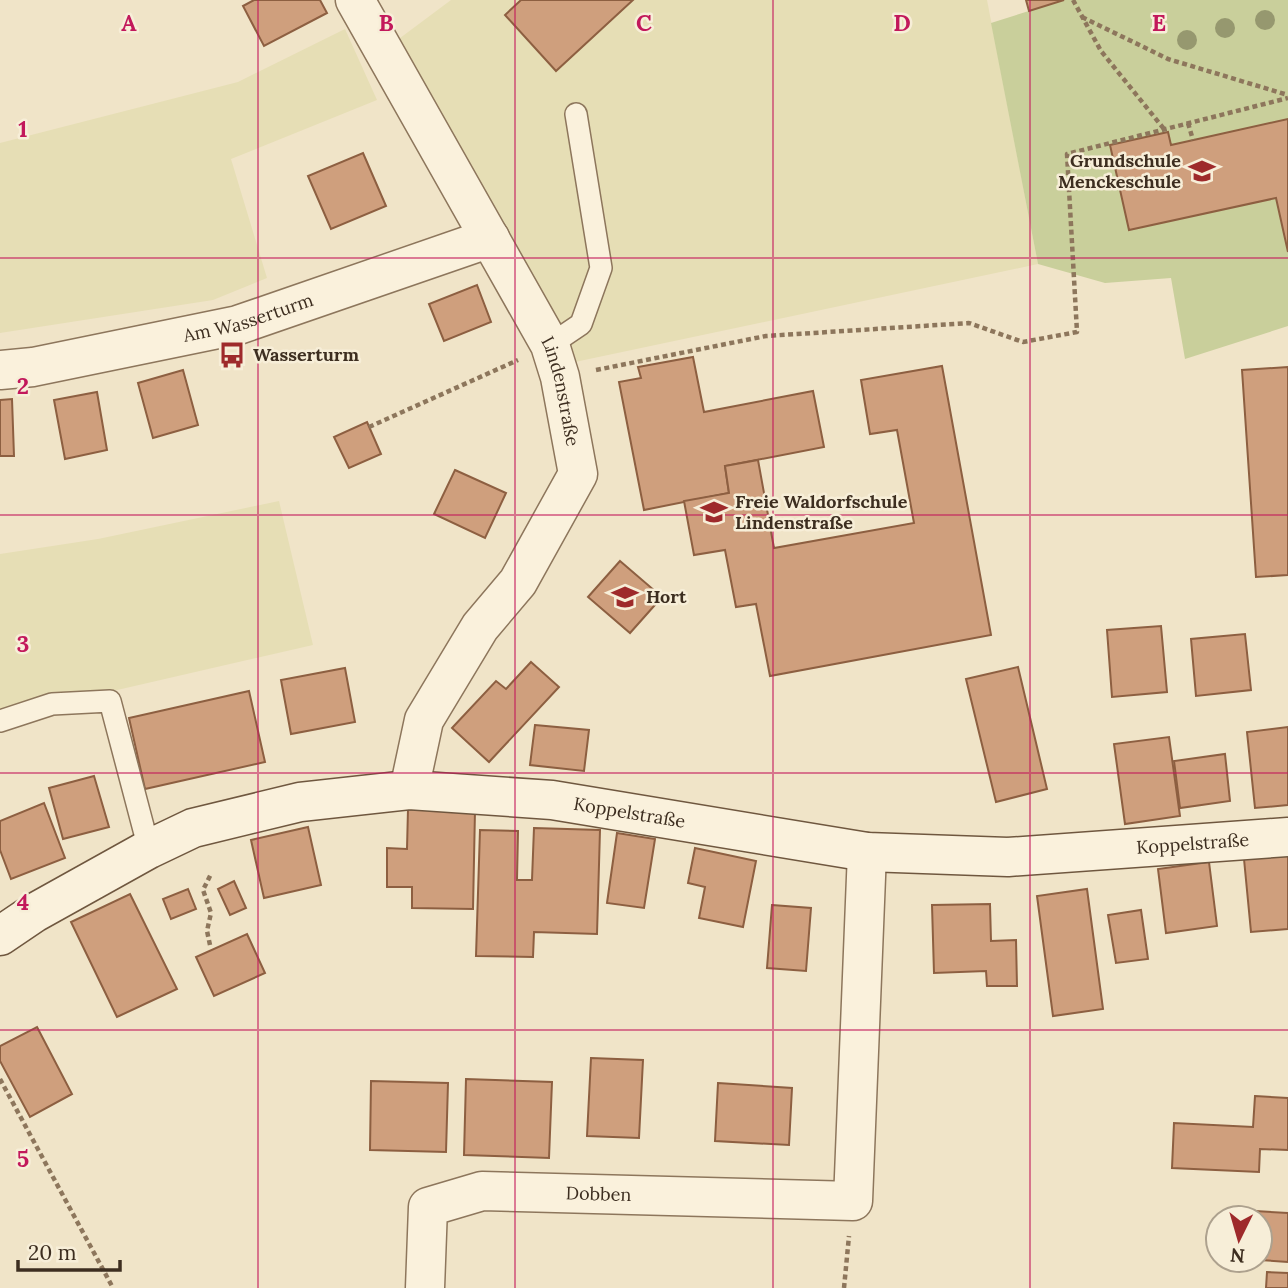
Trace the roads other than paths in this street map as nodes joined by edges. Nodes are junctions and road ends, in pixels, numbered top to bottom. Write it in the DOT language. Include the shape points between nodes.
graph roads {
  1 [pos="355,0"];
  2 [pos="576,114"];
  3 [pos="490,238"];
  4 [pos="555,361"];
  5 [pos="0,370"];
  6 [pos="0,721"];
  7 [pos="409,790"];
  8 [pos="1288,837"];
  9 [pos="149,849"];
  10 [pos="867,852"];
  11 [pos="0,936"];
  12 [pos="425,1288"];
  1 -- 3 [label="street, Lindenstraße"];
  2 -- 4 [label="lane" via="601,268 581,324"];
  3 -- 4 [label="street, Lindenstraße"];
  3 -- 5 [label="street, Am Wasserturm" via="238,325"];
  4 -- 7 [label="street, Lindenstraße" via="578,474 518,582 480,627 424,720"];
  6 -- 9 [label="lane" via="52,704 110,701"];
  7 -- 9 [label="street, Koppelstraße" via="300,802 193,828"];
  7 -- 10 [label="street, Koppelstraße" via="552,800"];
  8 -- 10 [label="street, Koppelstraße" via="1008,857"];
  9 -- 11 [label="street, Koppelstraße"];
  10 -- 12 [label="street, Dobben" via="853,1200 482,1191 428,1207"];
}
